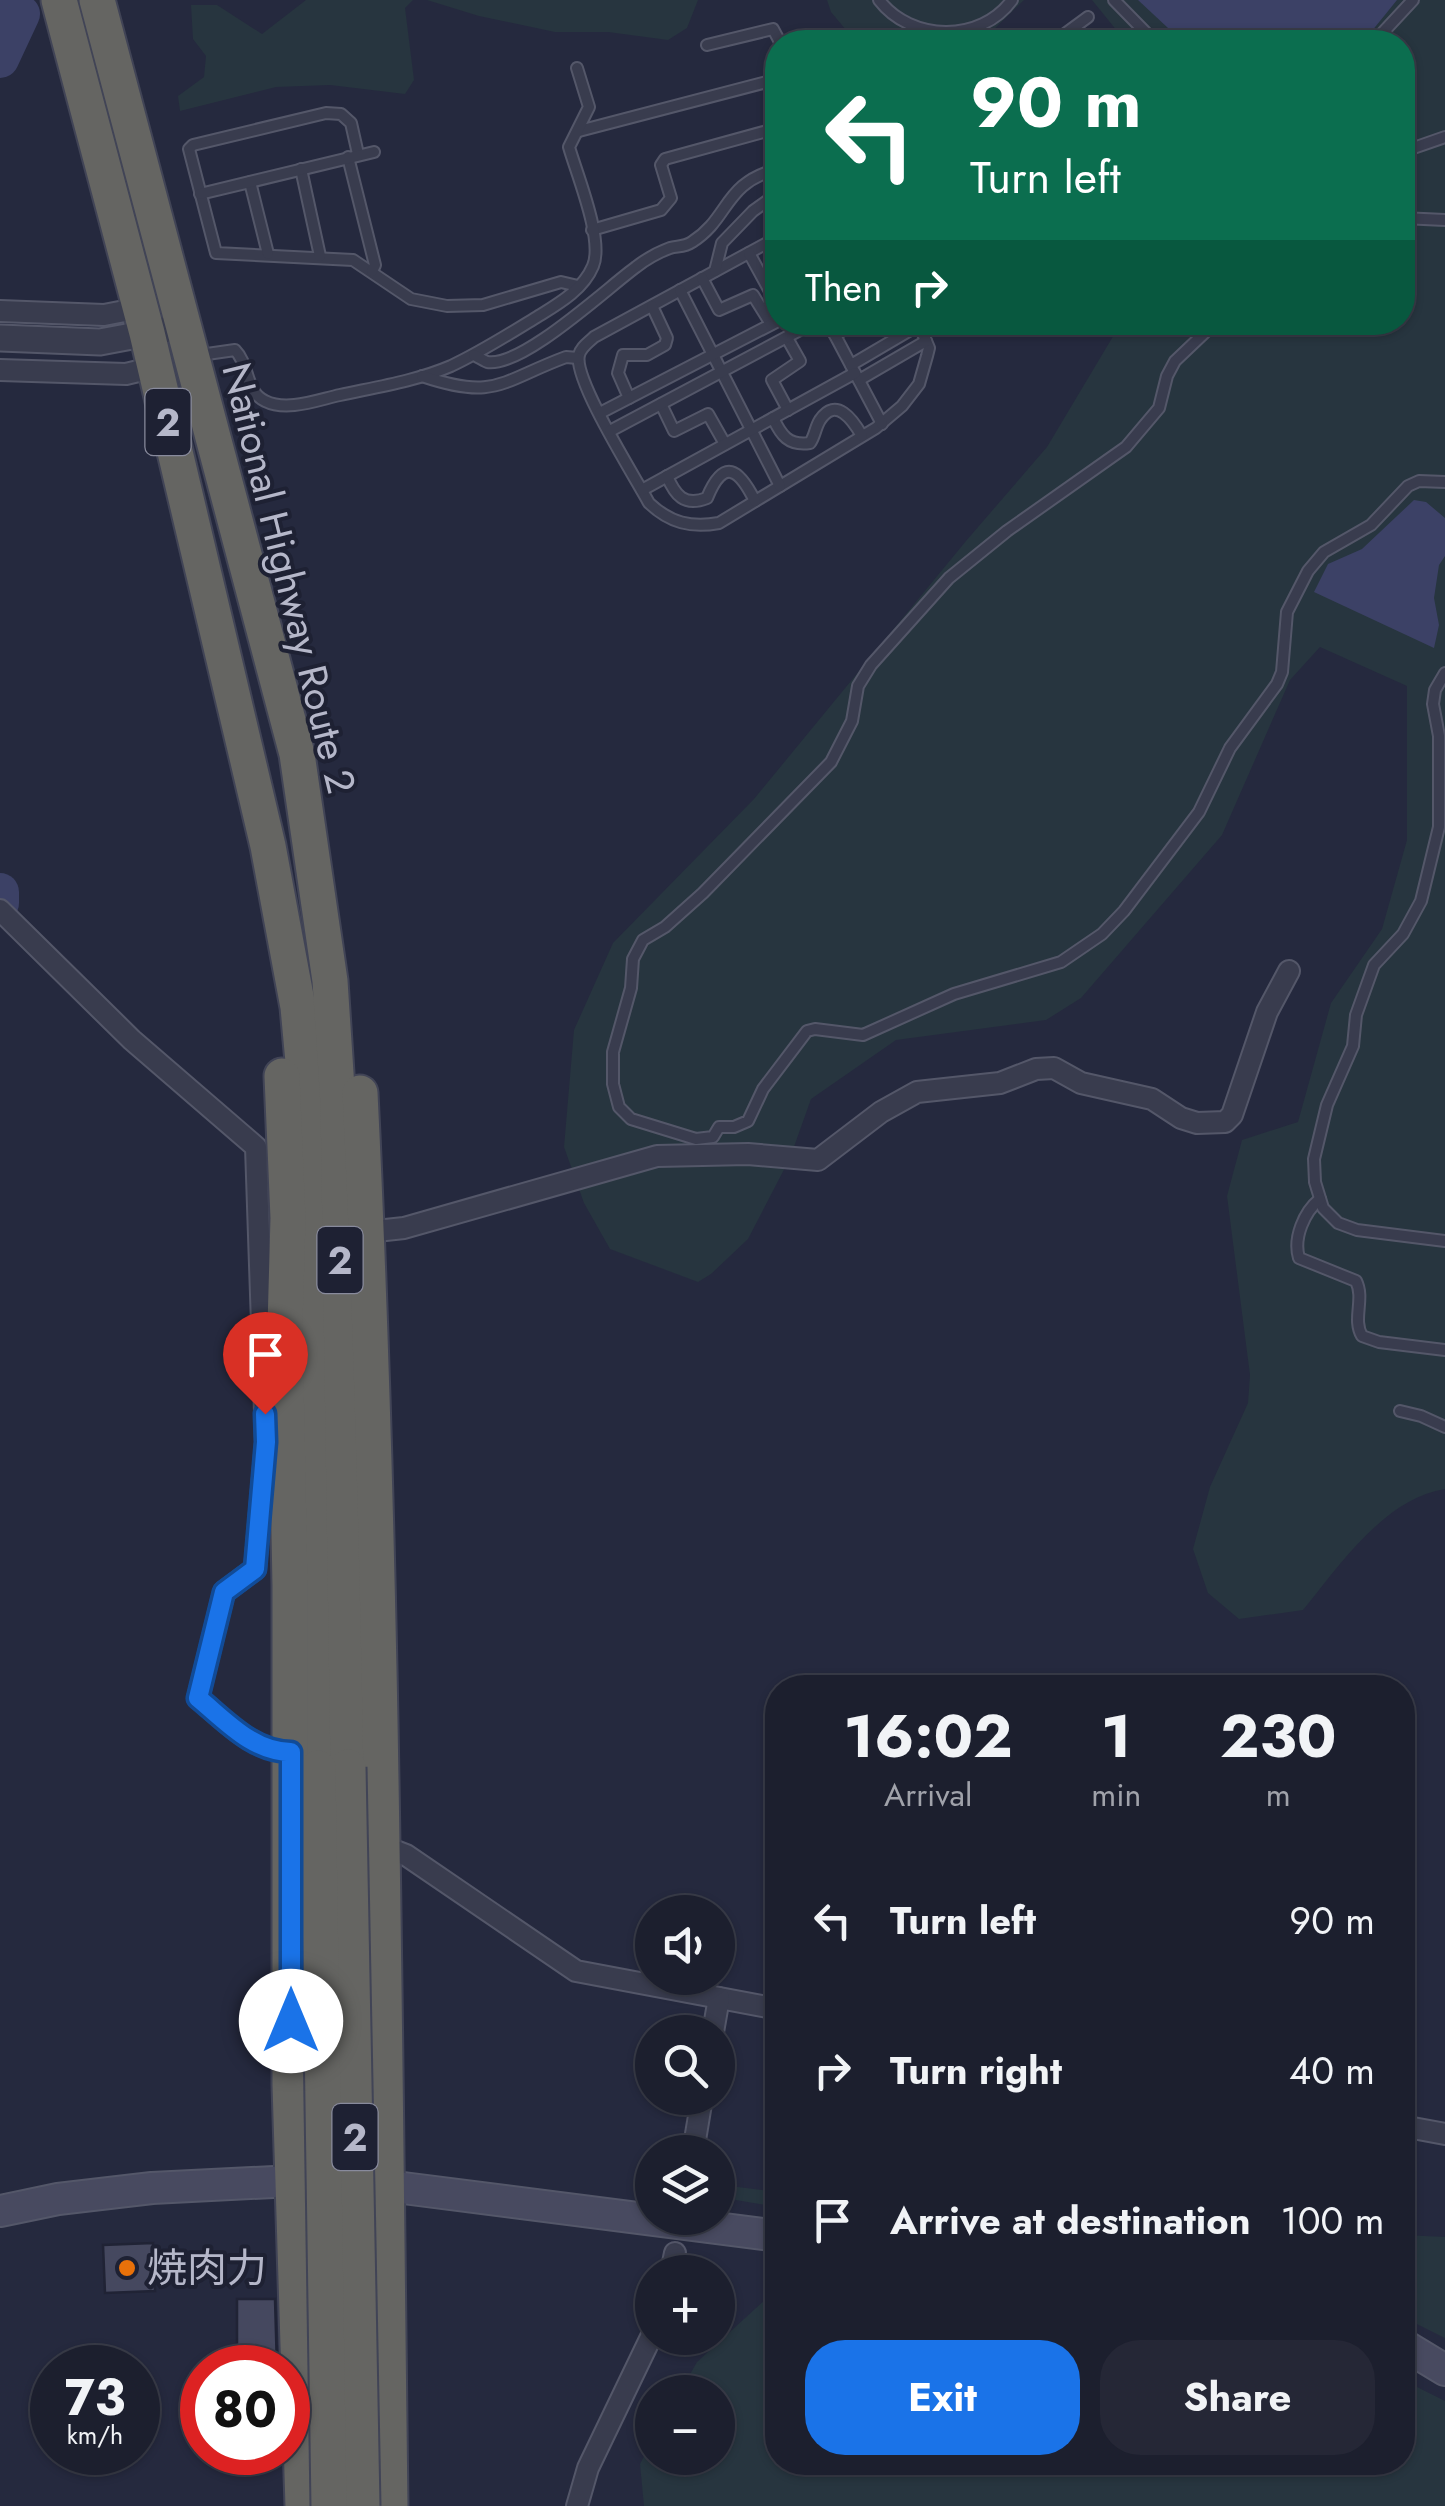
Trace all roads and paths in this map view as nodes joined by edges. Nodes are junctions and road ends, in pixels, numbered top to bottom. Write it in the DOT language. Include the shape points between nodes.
graph roads {
  1 [pos="59,0"];
  2 [pos="96,0"];
  3 [pos="879,0"];
  4 [pos="1012,0"];
  5 [pos="1114,0"];
  6 [pos="1412,0"];
  7 [pos="1088,17"];
  8 [pos="929,30"];
  9 [pos="967,30"];
  10 [pos="1070,30"];
  11 [pos="1143,30"];
  12 [pos="1385,30"];
  13 [pos="765,31"];
  14 [pos="707,45"];
  15 [pos="576,68"];
  16 [pos="765,83"];
  17 [pos="578,131"];
  18 [pos="765,132"];
  19 [pos="1445,137"];
  20 [pos="1415,147"];
  21 [pos="374,152"];
  22 [pos="353,156"];
  23 [pos="301,169"];
  24 [pos="765,172"];
  25 [pos="250,182"];
  26 [pos="200,194"];
  27 [pos="765,202"];
  28 [pos="1415,219"];
  29 [pos="1445,220"];
  30 [pos="592,230"];
  31 [pos="765,244"];
  32 [pos="749,253"];
  33 [pos="268,254"];
  34 [pos="320,256"];
  35 [pos="372,270"];
  36 [pos="716,271"];
  37 [pos="765,275"];
  38 [pos="702,278"];
  39 [pos="578,286"];
  40 [pos="680,290"];
  41 [pos="652,306"];
  42 [pos="765,310"];
  43 [pos="0,311"];
  44 [pos="765,327"];
  45 [pos="792,335"];
  46 [pos="835,335"];
  47 [pos="904,335"];
  48 [pos="924,335"];
  49 [pos="1202,335"];
  50 [pos="0,338"];
  51 [pos="162,338"];
  52 [pos="787,338"];
  53 [pos="926,341"];
  54 [pos="474,354"];
  55 [pos="713,354"];
  56 [pos="578,358"];
  57 [pos="0,370"];
  58 [pos="722,372"];
  59 [pos="855,372"];
  60 [pos="422,376"];
  61 [pos="630,398"];
  62 [pos="662,404"];
  63 [pos="788,410"];
  64 [pos="600,413"];
  65 [pos="772,418"];
  66 [pos="882,424"];
  67 [pos="752,429"];
  68 [pos="610,431"];
  69 [pos="862,436"];
  70 [pos="724,444"];
  71 [pos="667,476"];
  72 [pos="1445,482"];
  73 [pos="780,486"];
  74 [pos="642,490"];
  75 [pos="756,501"];
  76 [pos="1445,673"];
  77 [pos="296,754"];
  78 [pos="268,846"];
  79 [pos="1,910"];
  80 [pos="1289,971"];
  81 [pos="1320,1199"];
  82 [pos="367,1232"];
  83 [pos="1445,1240"];
  84 [pos="1445,1350"];
  85 [pos="274,1356"];
  86 [pos="1400,1412"];
  87 [pos="1445,1427"];
  88 [pos="319,1763"];
  89 [pos="380,1850"];
  90 [pos="719,1998"];
  91 [pos="765,2007"];
  92 [pos="716,2015"];
  93 [pos="1415,2128"];
  94 [pos="1445,2134"];
  95 [pos="294,2178"];
  96 [pos="386,2184"];
  97 [pos="0,2211"];
  98 [pos="765,2234"];
  99 [pos="1415,2352"];
  100 [pos="642,2355"];
  101 [pos="1445,2370"];
  102 [pos="303,2506"];
  103 [pos="329,2506"];
  104 [pos="362,2506"];
  105 [pos="390,2506"];
  106 [pos="577,2506"];
  1 -- 51 [label="highway, National Highway Route 2 / 2"];
  2 -- 51 [label="highway, National Highway Route 2 / 2"];
  3 -- 8 [label="lane"];
  4 -- 9 [label="lane" via="989,22"];
  5 -- 11 [label="lane"];
  6 -- 12 [label="lane"];
  7 -- 10 [label="lane"];
  13 -- 14 [label="lane"];
  15 -- 17 [label="lane" via="589,108"];
  16 -- 17 [label="lane"];
  17 -- 30 [label="lane" via="569,147"];
  18 -- 30 [label="lane" via="665,159 668,204"];
  19 -- 20 [label="lane"];
  21 -- 22 [label="lane"];
  22 -- 23 [label="lane"];
  22 -- 26 [label="lane" via="351,124 341,114 193,145 188,149"];
  22 -- 35 [label="lane"];
  23 -- 25 [label="lane"];
  23 -- 34 [label="lane"];
  24 -- 54 [label="lane" via="734,191 689,245 668,248 638,266 540,340 508,359 486,362"];
  25 -- 26 [label="lane"];
  25 -- 33 [label="lane"];
  26 -- 33 [label="lane" via="216,253"];
  27 -- 36 [label="lane" via="722,243"];
  28 -- 29 [label="lane"];
  30 -- 39 [label="lane" via="593,265"];
  31 -- 32 [label="lane"];
  32 -- 36 [label="lane"];
  32 -- 37 [label="lane"];
  33 -- 34 [label="lane"];
  34 -- 35 [label="lane"];
  35 -- 39 [label="lane" via="411,299 447,306 483,305 561,282"];
  36 -- 38 [label="lane"];
  38 -- 40 [label="lane"];
  38 -- 42 [label="lane" via="719,310 753,295"];
  39 -- 54 [label="lane"];
  40 -- 41 [label="lane"];
  40 -- 55 [label="lane"];
  41 -- 56 [label="lane" via="594,338"];
  41 -- 61 [label="lane" via="668,338 647,355 623,354 618,373"];
  43 -- 51 [label="street" via="104,314"];
  44 -- 55 [label="lane"];
  45 -- 52 [label="lane"];
  46 -- 59 [label="lane"];
  47 -- 59 [label="lane"];
  48 -- 53 [label="lane"];
  49 -- 72 [label="lane" via="1175,361 1159,408 1126,447 949,578 871,665 832,762 702,893 643,940 633,958 613,1052 613,1084 630,1118 696,1139 713,1137 720,1127 748,1120 807,1032 864,1035 954,994 1060,962 1102,934 1199,812 1230,748 1277,684 1286,612 1308,571 1331,547 1372,525 1408,486"];
  50 -- 51 [label="street"];
  51 -- 57 [label="street" via="126,374"];
  51 -- 60 [label="lane" via="236,350 253,391 281,405"];
  51 -- 77 [label="highway, National Highway Route 2 / 2"];
  51 -- 78 [label="highway, National Highway Route 2 / 2"];
  52 -- 58 [label="lane"];
  52 -- 63 [label="lane" via="800,361 772,380"];
  53 -- 59 [label="lane"];
  53 -- 66 [label="lane" via="919,384"];
  54 -- 60 [label="lane"];
  55 -- 58 [label="lane"];
  55 -- 61 [label="lane"];
  56 -- 60 [label="lane" via="482,390"];
  56 -- 64 [label="lane"];
  58 -- 62 [label="lane"];
  58 -- 67 [label="lane"];
  59 -- 63 [label="lane"];
  59 -- 66 [label="lane"];
  61 -- 64 [label="lane"];
  62 -- 68 [label="lane"];
  62 -- 70 [label="lane" via="674,432 708,414"];
  63 -- 65 [label="lane"];
  64 -- 68 [label="lane"];
  65 -- 67 [label="lane"];
  65 -- 69 [label="lane" via="794,444 810,443 827,412 840,410"];
  66 -- 69 [label="lane"];
  67 -- 70 [label="lane"];
  67 -- 73 [label="lane"];
  68 -- 74 [label="lane"];
  69 -- 73 [label="lane"];
  70 -- 71 [label="lane"];
  71 -- 74 [label="lane"];
  71 -- 75 [label="lane" via="674,493 692,502 707,498 717,478 735,473"];
  73 -- 75 [label="lane"];
  74 -- 75 [label="lane" via="664,517 686,524 719,523"];
  76 -- 81 [label="lane" via="1433,704 1439,827 1420,901 1374,965 1356,1015 1354,1046 1327,1105 1314,1159"];
  77 -- 82 [label="highway" via="352,982"];
  77 -- 88 [label="highway, National Highway Route 2 / 2" via="330,981 338,1104"];
  78 -- 85 [label="highway" via="288,1218"];
  78 -- 88 [label="highway, National Highway Route 2 / 2" via="298,1007 308,1127"];
  79 -- 85 [label="street" via="132,1040 256,1147"];
  80 -- 82 [label="street" via="1225,1122 1197,1123 1152,1099 1036,1068 1000,1083 917,1092 818,1160 657,1156 404,1228"];
  81 -- 83 [label="lane" via="1338,1223 1357,1230"];
  81 -- 84 [label="lane" via="1310,1207 1297,1254 1356,1281 1362,1336"];
  82 -- 89 [label="highway"];
  85 -- 88 [label="highway"];
  85 -- 88 [label="street" via="255,1569 224,1592 198,1698 259,1746"];
  86 -- 87 [label="lane"];
  88 -- 95 [label="highway" via="290,2085"];
  88 -- 103 [label="highway, National Highway Route 2 / 2, bridge"];
  88 -- 104 [label="highway, National Highway Route 2 / 2, bridge"];
  89 -- 90 [label="street" via="406,1856 576,1971"];
  89 -- 96 [label="highway"];
  90 -- 91 [label="street"];
  90 -- 92 [label="street"];
  93 -- 94 [label="street"];
  95 -- 96 [label="main road"];
  95 -- 97 [label="main road" via="152,2188"];
  95 -- 102 [label="highway, 2"];
  96 -- 98 [label="main road"];
  96 -- 105 [label="highway"];
  99 -- 101 [label="main road"];
  100 -- 106 [label="street" via="588,2468"];
}
